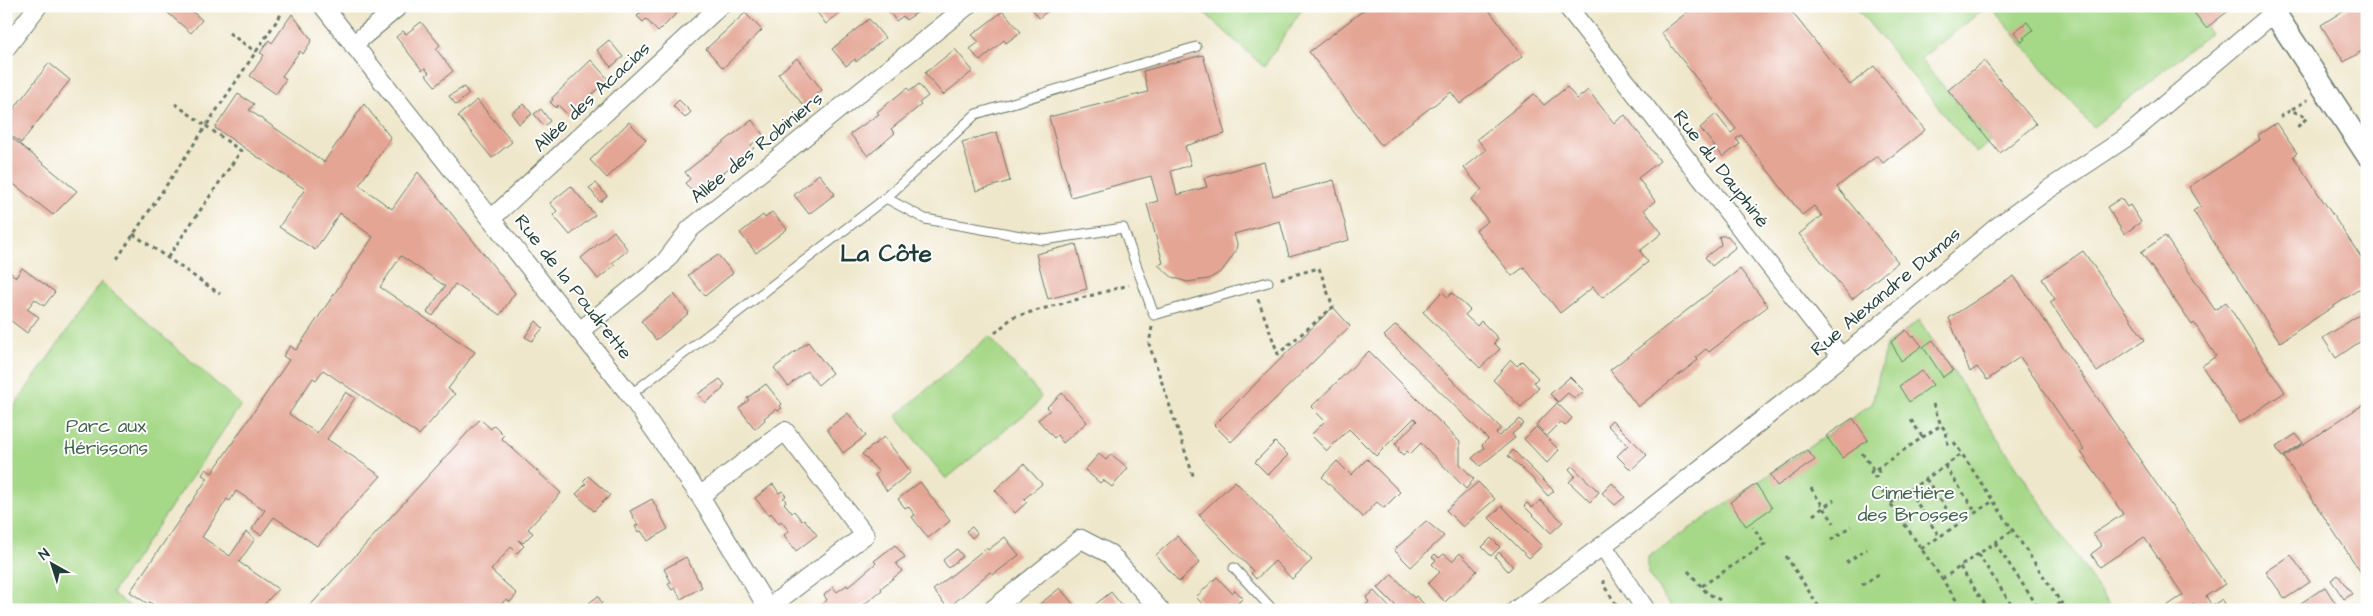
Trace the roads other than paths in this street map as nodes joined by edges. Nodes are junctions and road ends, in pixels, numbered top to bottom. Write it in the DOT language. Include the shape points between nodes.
graph roads {
  1 [pos="38,6"];
  2 [pos="323,6"];
  3 [pos="399,6"];
  4 [pos="720,6"];
  5 [pos="967,6"];
  6 [pos="1567,6"];
  7 [pos="2275,8"];
  8 [pos="353,45"];
  9 [pos="1196,47"];
  10 [pos="6,48"];
  11 [pos="2367,154"];
  12 [pos="886,198"];
  13 [pos="492,218"];
  14 [pos="1268,282"];
  15 [pos="581,330"];
  16 [pos="1841,357"];
  17 [pos="630,395"];
  18 [pos="700,496"];
  19 [pos="1603,546"];
  20 [pos="1234,568"];
  21 [pos="768,609"];
  22 [pos="992,610"];
  23 [pos="1160,610"];
  24 [pos="1273,610"];
  25 [pos="1516,610"];
  26 [pos="1646,610"];
  1 -- 10 [label="street"];
  2 -- 8 [label="street, Rue de la Poudrette"];
  3 -- 8 [label="street"];
  4 -- 13 [label="street, Allée des Acacias"];
  5 -- 15 [label="street, Allée des Robiniers" via="690,229 664,263"];
  6 -- 16 [label="street, Rue du Dauphiné"];
  7 -- 11 [label="street"];
  7 -- 16 [label="street, Rue Alexandre Dumas" via="2124,139 1997,227"];
  8 -- 13 [label="street, Rue de la Poudrette"];
  9 -- 12 [label="lane" via="976,114"];
  12 -- 14 [label="lane" via="925,219 1044,240 1123,228 1154,314"];
  12 -- 17 [label="lane"];
  13 -- 15 [label="street, Rue de la Poudrette"];
  15 -- 17 [label="street, Rue de la Poudrette"];
  16 -- 19 [label="street, Rue Alexandre Dumas"];
  17 -- 18 [label="street, Rue de la Poudrette"];
  18 -- 21 [label="street, Rue de la Poudrette"];
  18 -- 21 [label="street" via="785,431 865,535"];
  19 -- 25 [label="street, Rue Alexandre Dumas"];
  19 -- 26 [label="street"];
  20 -- 24 [label="lane"];
  22 -- 23 [label="street" via="1081,539 1110,554"];
}
